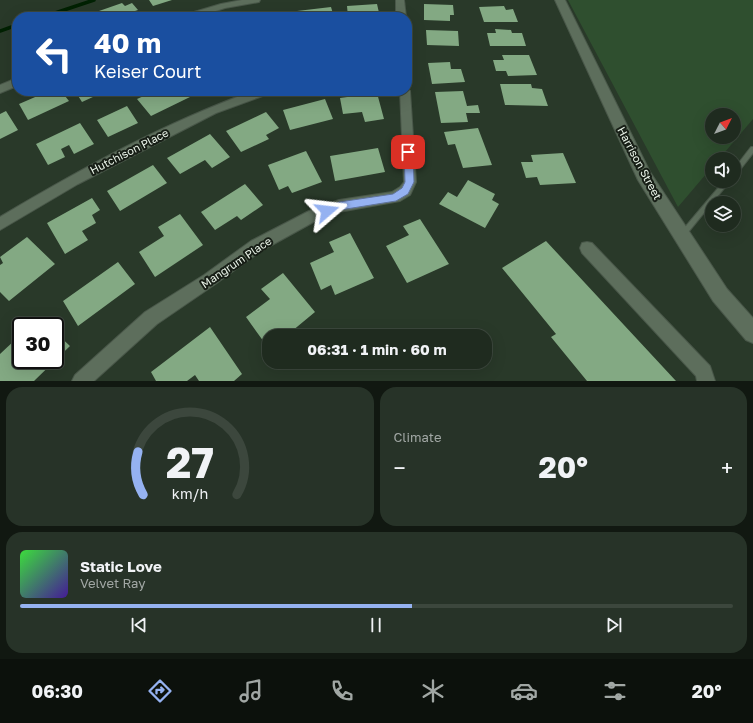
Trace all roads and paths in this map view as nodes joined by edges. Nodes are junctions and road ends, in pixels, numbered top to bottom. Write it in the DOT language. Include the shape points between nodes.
graph roads {
  1 [pos="256,0"];
  2 [pos="400,0"];
  3 [pos="560,0"];
  4 [pos="204,12"];
  5 [pos="401,12"];
  6 [pos="12,84"];
  7 [pos="0,89"];
  8 [pos="250,96"];
  9 [pos="405,96"];
  10 [pos="753,150"];
  11 [pos="741,165"];
  12 [pos="721,188"];
  13 [pos="0,224"];
  14 [pos="682,235"];
  15 [pos="586,248"];
  16 [pos="753,333"];
  17 [pos="81,381"];
  18 [pos="706,381"];
  1 -- 4 [label="street"];
  2 -- 5 [label="street"];
  3 -- 14 [label="street, Harrison Street" via="644,176"];
  6 -- 7 [label="street"];
  8 -- 13 [label="street, Hutchison Place" via="212,110 73,180"];
  9 -- 17 [label="street, Mangrum Place" via="410,182 405,191 396,198 339,206 314,215 256,246 150,318"];
  10 -- 11 [label="lane"];
  12 -- 14 [label="lane"];
  14 -- 16 [label="street, Harrison Street" via="720,295"];
  15 -- 18 [label="street" via="704,372"];
}
